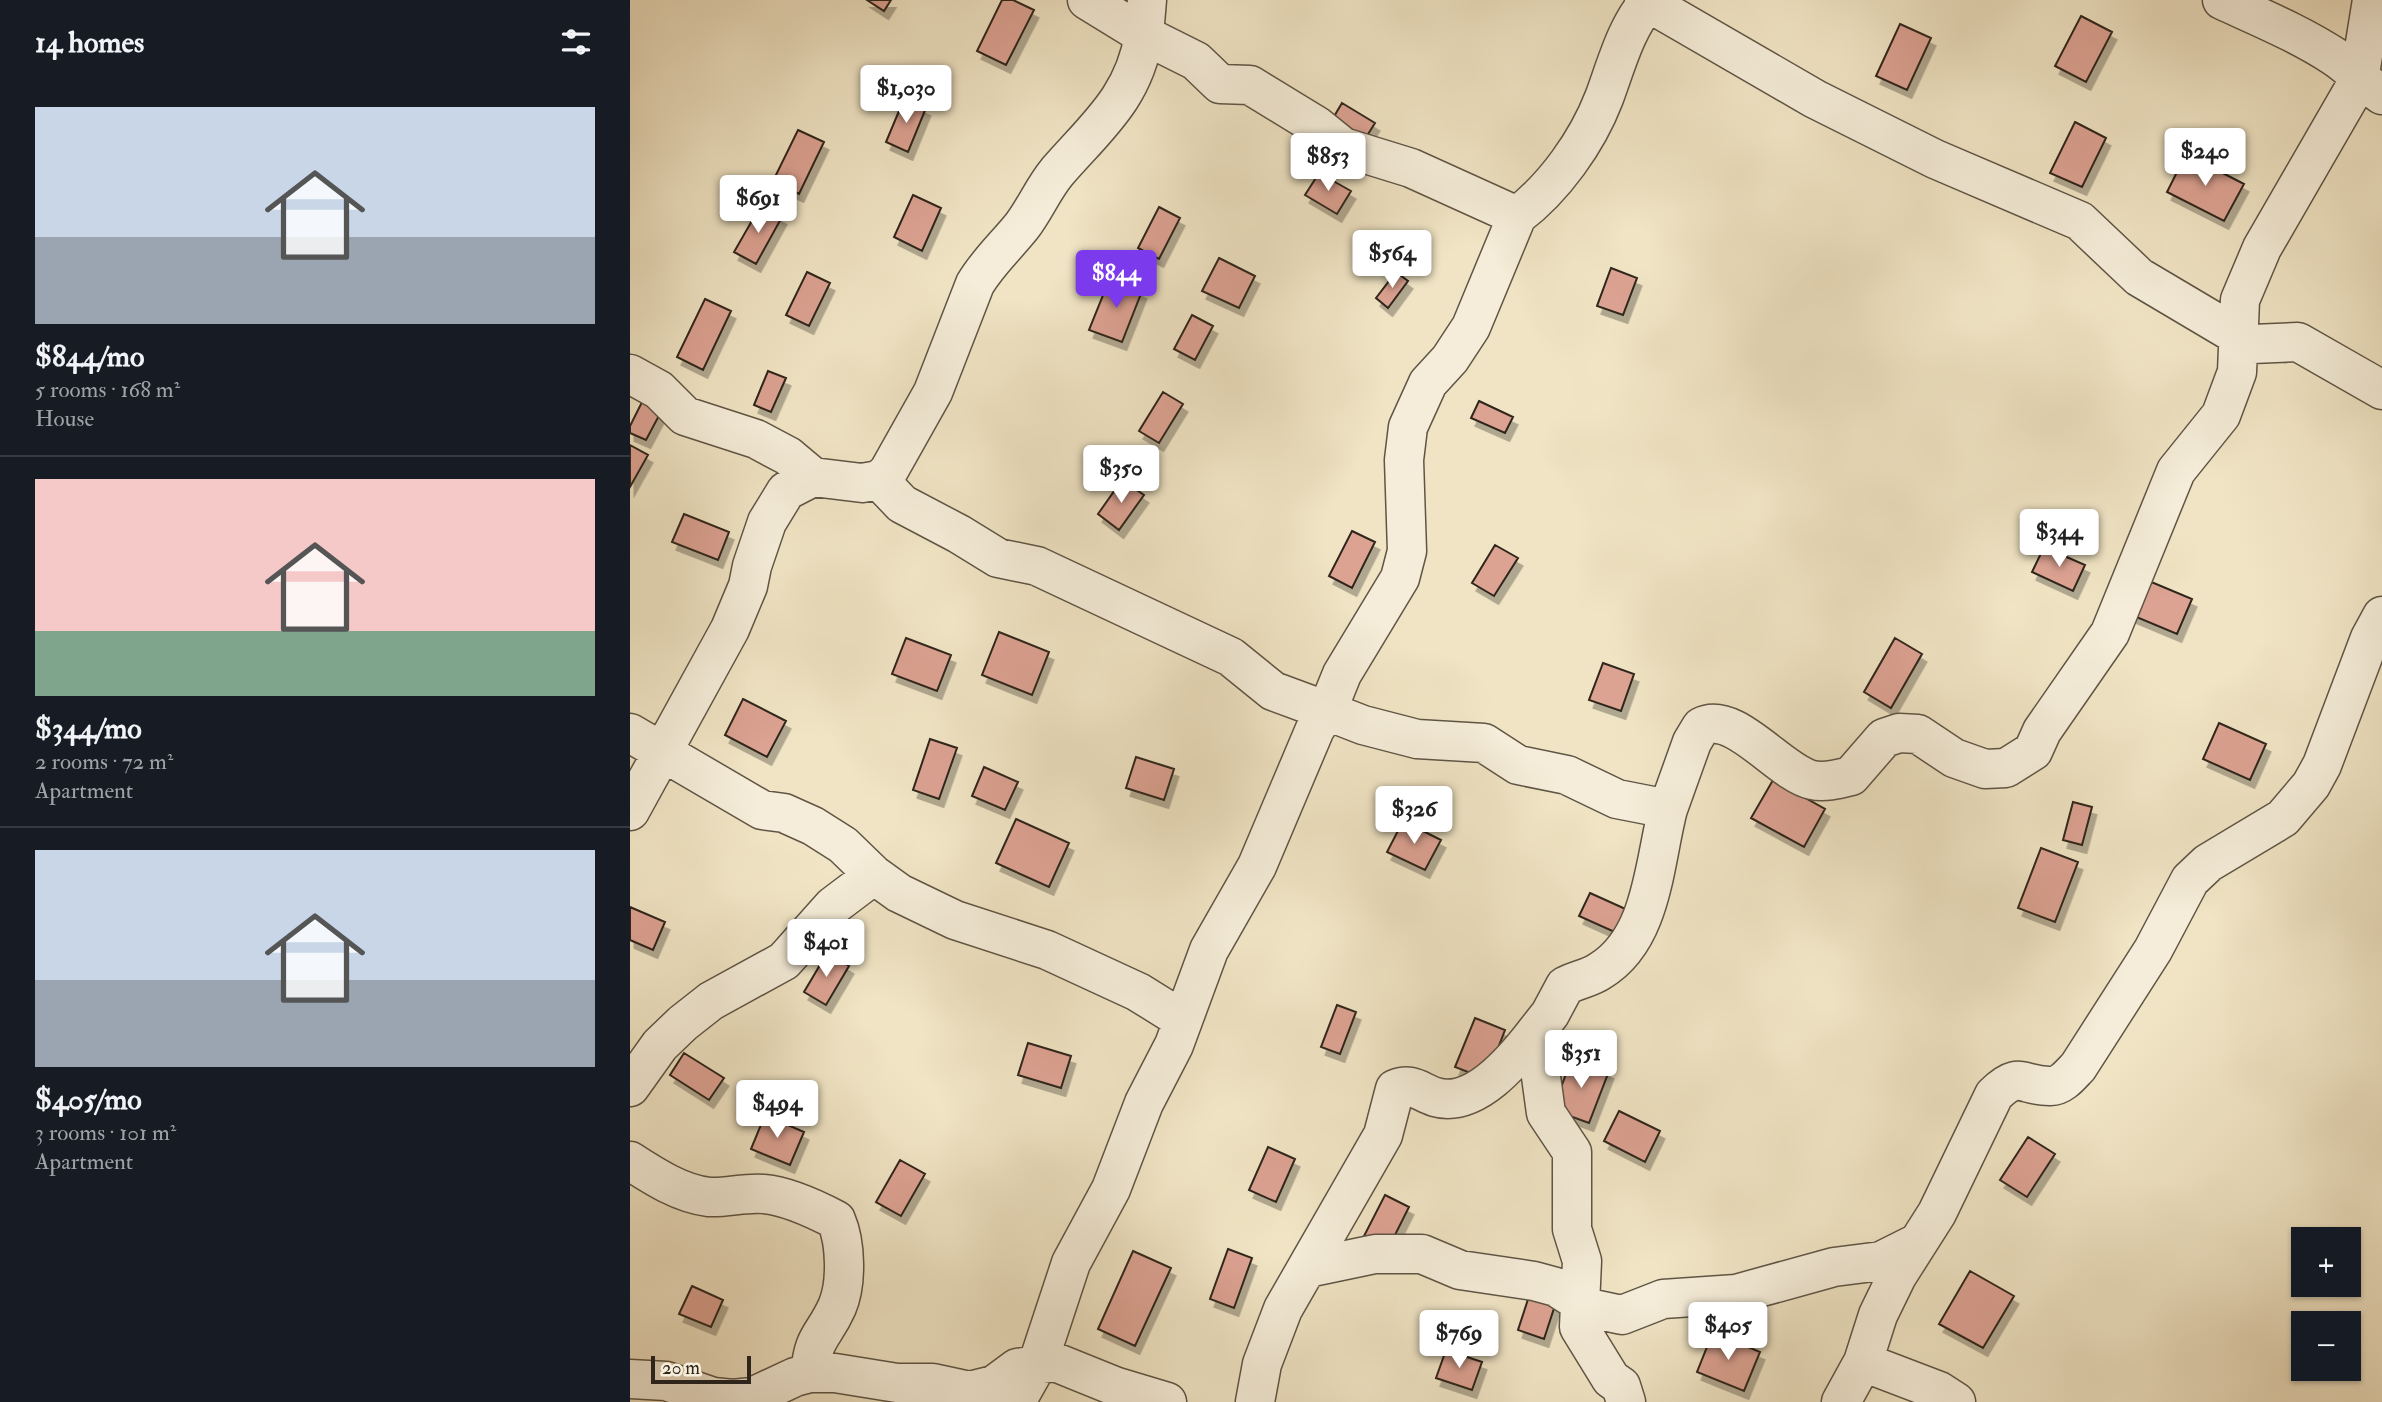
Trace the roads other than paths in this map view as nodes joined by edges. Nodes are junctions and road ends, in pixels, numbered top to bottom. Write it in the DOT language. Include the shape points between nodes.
graph roads {
  1 [pos="1087,0"];
  2 [pos="2222,0"];
  3 [pos="2372,0"];
  4 [pos="1647,1"];
  5 [pos="1145,17"];
  6 [pos="2371,88"];
  7 [pos="1517,216"];
  8 [pos="2238,336"];
  9 [pos="630,374"];
  10 [pos="2382,390"];
  11 [pos="796,475"];
  12 [pos="878,480"];
  13 [pos="2382,617"];
  14 [pos="1327,711"];
  15 [pos="630,733"];
  16 [pos="665,750"];
  17 [pos="1668,809"];
  18 [pos="630,811"];
  19 [pos="874,875"];
  20 [pos="1183,1020"];
  21 [pos="1535,1032"];
  22 [pos="630,1087"];
  23 [pos="630,1161"];
  24 [pos="1915,1244"];
  25 [pos="1308,1269"];
  26 [pos="1579,1304"];
  27 [pos="1863,1362"];
  28 [pos="1038,1363"];
  29 [pos="810,1373"];
  30 [pos="630,1379"];
  31 [pos="1016,1402"];
  32 [pos="1167,1402"];
  33 [pos="1255,1402"];
  34 [pos="1626,1402"];
  35 [pos="1841,1402"];
  36 [pos="1956,1402"];
  1 -- 5 [label="street"];
  2 -- 6 [label="street" via="2309,41 2339,59"];
  3 -- 6 [label="street"];
  4 -- 7 [label="street" via="1595,118 1537,201"];
  4 -- 8 [label="street" via="1863,123 2080,221 2139,277"];
  5 -- 7 [label="street" via="1220,84 1250,85 1357,154 1398,163"];
  5 -- 12 [label="street" via="1135,73 1114,109 1055,174 1021,227 984,269 933,392 897,461"];
  6 -- 8 [label="street" via="2262,247 2240,300"];
  7 -- 14 [label="street" via="1466,337 1428,383 1408,427 1406,551 1401,578 1342,674"];
  8 -- 10 [label="street" via="2252,344 2298,342"];
  8 -- 17 [label="street" via="2237,372 2221,415 2176,471 2110,634 2026,758 2006,768 1984,769 1954,758 1917,734 1899,733 1884,738 1851,776 1820,781 1803,777 1723,724 1707,724 1692,742"];
  9 -- 11 [label="street" via="659,390 685,416 741,433"];
  11 -- 12 [label="street" via="841,483"];
  11 -- 16 [label="street" via="767,522 730,629"];
  12 -- 14 [label="street" via="902,504 998,558 1037,566 1231,657 1273,691"];
  13 -- 24 [label="street" via="2322,765 2298,802 2283,818 2208,863 2190,880 2153,950 2071,1074 2052,1087 2017,1079 1994,1095 1937,1213"];
  14 -- 17 [label="street" via="1417,739 1485,743 1518,765 1567,775 1617,799"];
  14 -- 20 [label="street" via="1315,729 1257,866 1209,950"];
  15 -- 16 [label="street"];
  16 -- 18 [label="street"];
  16 -- 19 [label="street" via="762,810 784,813 813,826 843,845"];
  17 -- 21 [label="street" via="1637,930 1599,972 1565,986"];
  19 -- 20 [label="street" via="955,920 1047,950 1138,992"];
  19 -- 22 [label="street" via="834,906 783,961 711,1001 683,1023 660,1045"];
  20 -- 28 [label="street" via="1111,1189 1075,1252"];
  21 -- 25 [label="street" via="1511,1063 1483,1088 1447,1098 1406,1086 1395,1089 1384,1135"];
  21 -- 26 [label="street" via="1546,1113 1572,1152 1572,1229 1582,1261"];
  23 -- 29 [label="street" via="662,1181 709,1197 765,1194 836,1220 842,1285 837,1307 814,1343"];
  24 -- 26 [label="street" via="1881,1261 1833,1267 1736,1294 1663,1299 1632,1313 1606,1314"];
  24 -- 27 [label="street" via="1878,1315"];
  25 -- 26 [label="street" via="1375,1254 1410,1252 1460,1270 1556,1287"];
  25 -- 33 [label="street" via="1268,1345"];
  26 -- 34 [label="street" via="1582,1335 1621,1387"];
  27 -- 35 [label="street"];
  27 -- 36 [label="street"];
  28 -- 29 [label="street" via="1009,1372 983,1390 970,1391 933,1383"];
  28 -- 31 [label="street"];
  28 -- 32 [label="street" via="1055,1362"];
  29 -- 30 [label="street" via="752,1398 733,1399 666,1381"];
}
